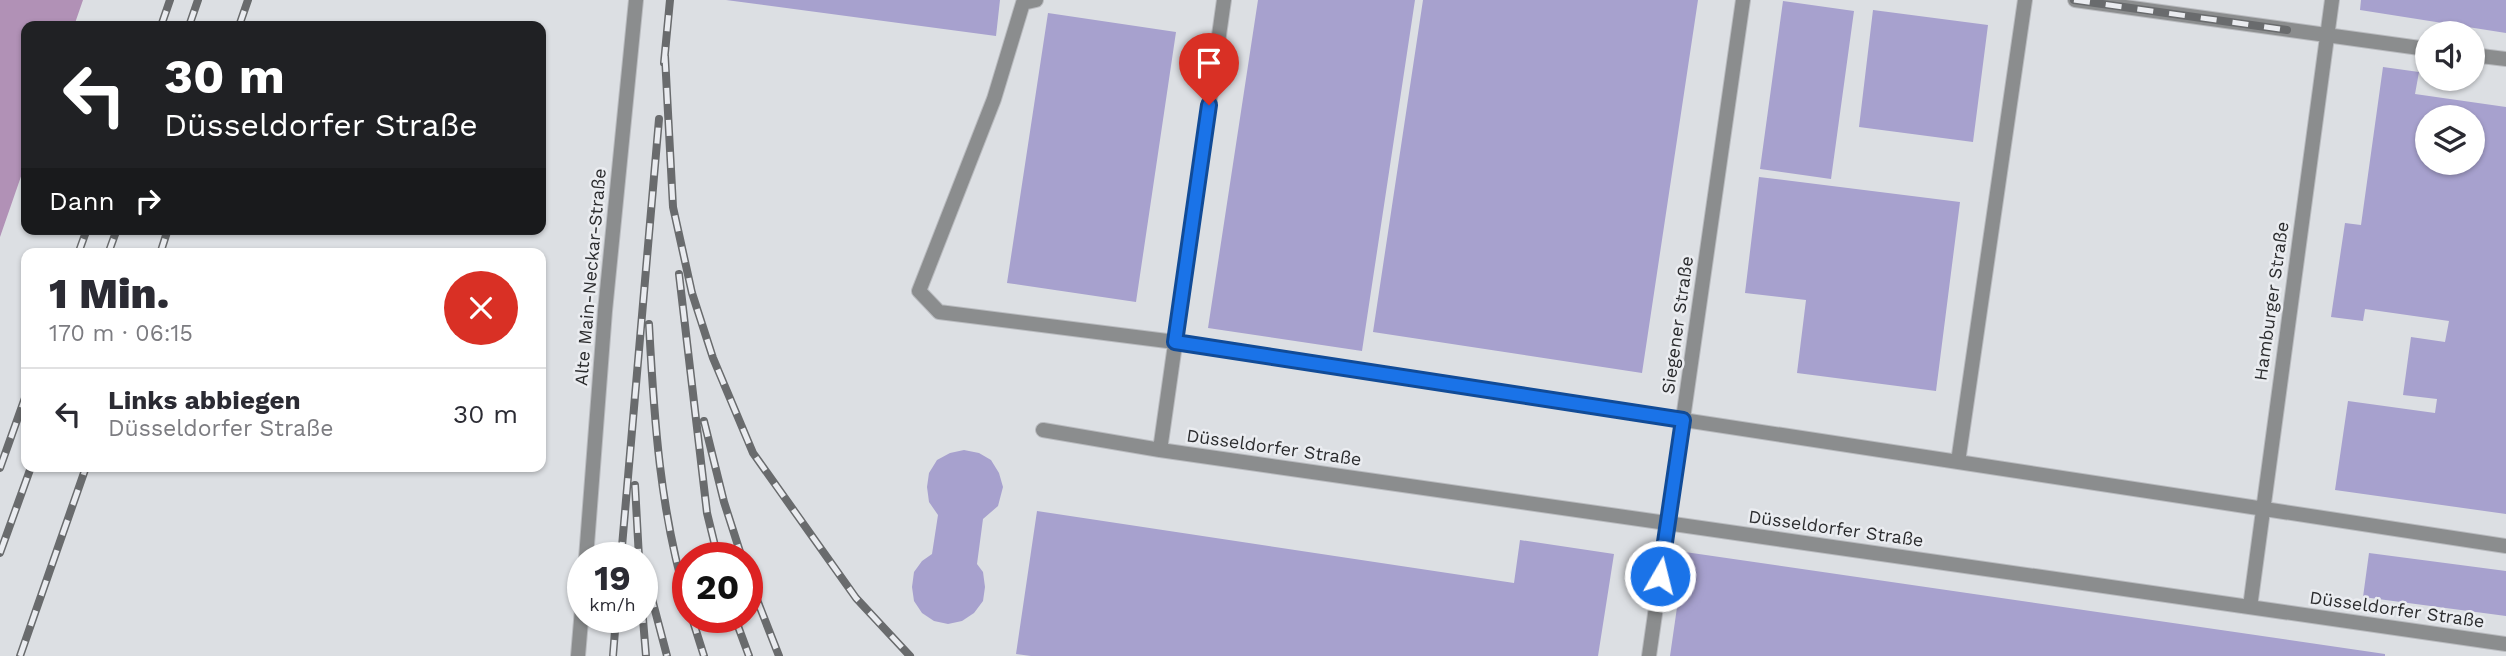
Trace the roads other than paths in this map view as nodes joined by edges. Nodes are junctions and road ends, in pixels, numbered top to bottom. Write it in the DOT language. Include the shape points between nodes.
graph roads {
  1 [pos="636,0"];
  2 [pos="1036,0"];
  3 [pos="1224,0"];
  4 [pos="1743,0"];
  5 [pos="2025,0"];
  6 [pos="2075,0"];
  7 [pos="2332,0"];
  8 [pos="2327,35"];
  9 [pos="2415,47"];
  10 [pos="2485,57"];
  11 [pos="2506,60"];
  12 [pos="1175,342"];
  13 [pos="1683,420"];
  14 [pos="1043,430"];
  15 [pos="1160,450"];
  16 [pos="1958,462"];
  17 [pos="2263,509"];
  18 [pos="1667,524"];
  19 [pos="587,542"];
  20 [pos="2506,546"];
  21 [pos="2250,607"];
  22 [pos="580,633"];
  23 [pos="2506,644"];
  24 [pos="578,656"];
  25 [pos="1648,656"];
  1 -- 19 [label="lane, Alte Main-Neckar-Straße"];
  2 -- 12 [label="lane" via="1023,3 994,99 919,291 939,312"];
  3 -- 12 [label="lane"];
  4 -- 13 [label="lane, Siegener Straße"];
  5 -- 16 [label="lane"];
  6 -- 8 [label="lane"];
  7 -- 8 [label="lane, Hamburger Straße"];
  8 -- 9 [label="lane"];
  8 -- 17 [label="lane, Hamburger Straße"];
  10 -- 11 [label="lane"];
  12 -- 13 [label="lane"];
  12 -- 15 [label="lane"];
  13 -- 16 [label="lane"];
  13 -- 18 [label="lane, Siegener Straße"];
  14 -- 15 [label="lane, Düsseldorfer Straße"];
  15 -- 18 [label="lane, Düsseldorfer Straße"];
  16 -- 17 [label="lane"];
  17 -- 20 [label="lane"];
  17 -- 21 [label="lane, Hamburger Straße"];
  18 -- 21 [label="lane, Düsseldorfer Straße"];
  18 -- 25 [label="lane, Siegener Straße"];
  21 -- 23 [label="lane, Düsseldorfer Straße"];
  22 -- 24 [label="lane"];
}
